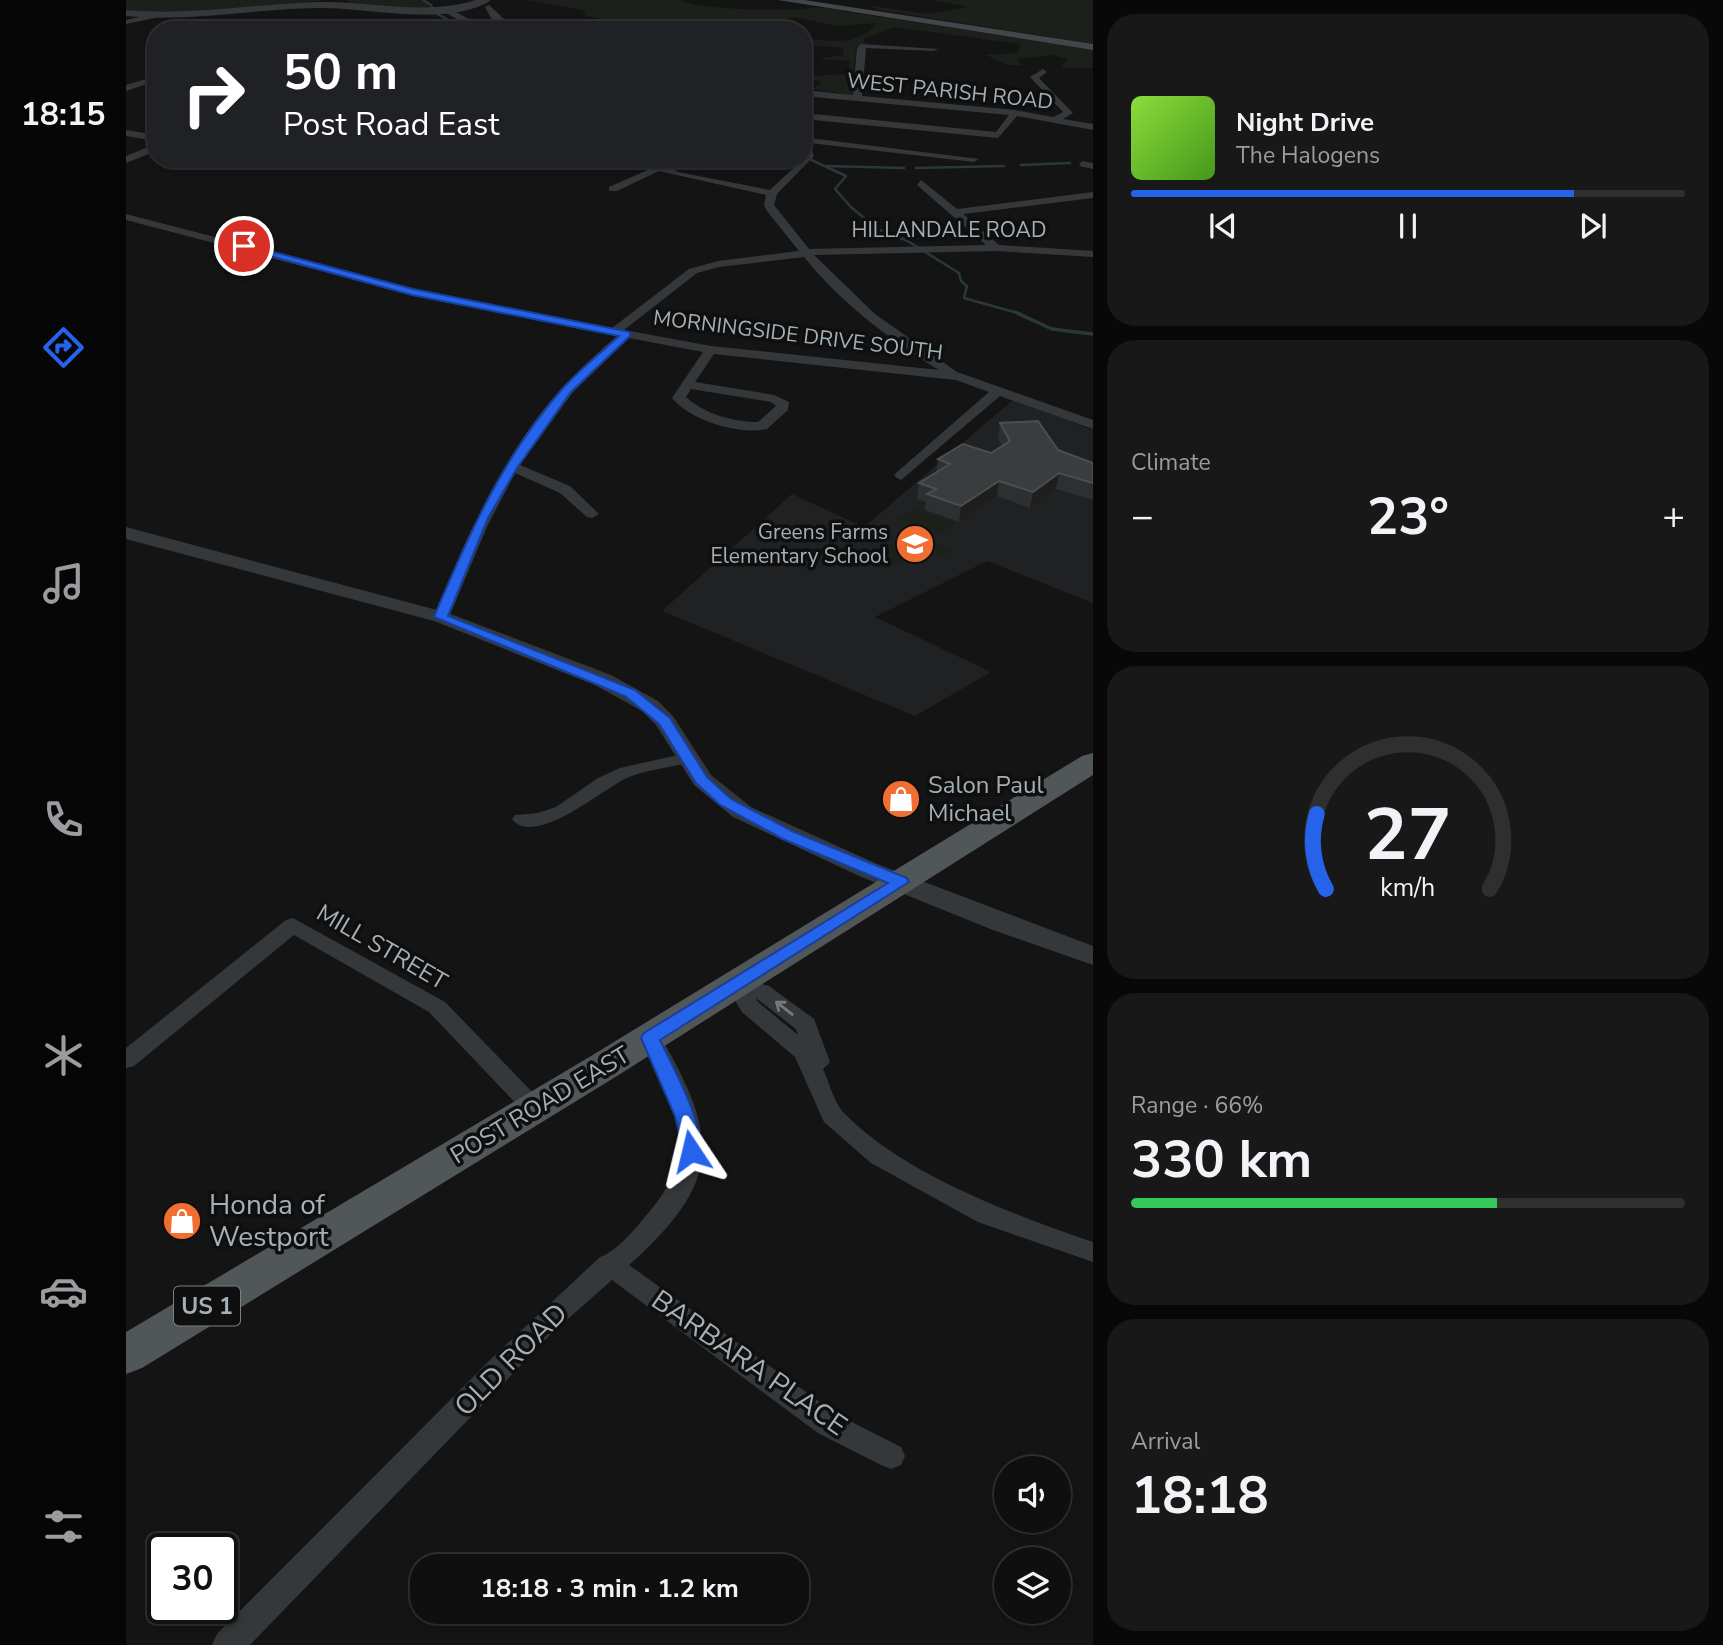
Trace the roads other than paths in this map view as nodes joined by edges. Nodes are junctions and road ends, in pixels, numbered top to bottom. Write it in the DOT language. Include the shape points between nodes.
graph roads {
  1 [pos="496,0"];
  2 [pos="783,0"];
  3 [pos="335,2"];
  4 [pos="488,4"];
  5 [pos="442,10"];
  6 [pos="127,16"];
  7 [pos="470,21"];
  8 [pos="500,21"];
  9 [pos="1093,47"];
  10 [pos="934,49"];
  11 [pos="1043,72"];
  12 [pos="147,81"];
  13 [pos="126,88"];
  14 [pos="812,94"];
  15 [pos="858,97"];
  16 [pos="1015,113"];
  17 [pos="812,117"];
  18 [pos="1056,119"];
  19 [pos="1093,127"];
  20 [pos="126,133"];
  21 [pos="147,136"];
  22 [pos="812,137"];
  23 [pos="147,151"];
  24 [pos="974,159"];
  25 [pos="126,160"];
  26 [pos="1082,164"];
  27 [pos="1093,166"];
  28 [pos="657,168"];
  29 [pos="661,168"];
  30 [pos="797,168"];
  31 [pos="913,180"];
  32 [pos="613,189"];
  33 [pos="772,193"];
  34 [pos="1093,195"];
  35 [pos="956,212"];
  36 [pos="126,217"];
  37 [pos="996,248"];
  38 [pos="804,251"];
  39 [pos="1093,254"];
  40 [pos="621,333"];
  41 [pos="711,350"];
  42 [pos="958,376"];
  43 [pos="687,384"];
  44 [pos="999,390"];
  45 [pos="1093,425"];
  46 [pos="511,467"];
  47 [pos="901,476"];
  48 [pos="592,514"];
  49 [pos="126,533"];
  50 [pos="441,617"];
  51 [pos="687,758"];
  52 [pos="1093,762"];
  53 [pos="522,819"];
  54 [pos="901,882"];
  55 [pos="1093,956"];
  56 [pos="736,984"];
  57 [pos="650,1038"];
  58 [pos="126,1060"];
  59 [pos="534,1108"];
  60 [pos="1093,1252"];
  61 [pos="610,1264"];
  62 [pos="126,1355"];
  63 [pos="891,1456"];
  64 [pos="228,1645"];
  1 -- 4 [label="street"];
  2 -- 9 [label="main road"];
  3 -- 5 [label="street"];
  3 -- 6 [label="street"];
  4 -- 5 [label="street"];
  4 -- 8 [label="street"];
  5 -- 7 [label="street"];
  10 -- 15 [label="street" via="864,46"];
  11 -- 18 [label="street" via="1034,77 1069,113"];
  12 -- 13 [label="street"];
  14 -- 15 [label="street, WEST PARISH ROAD"];
  15 -- 16 [label="street, WEST PARISH ROAD"];
  16 -- 17 [label="street" via="998,135"];
  16 -- 18 [label="street, WEST PARISH ROAD"];
  18 -- 19 [label="street, WEST PARISH ROAD"];
  20 -- 21 [label="street"];
  22 -- 24 [label="street"];
  23 -- 25 [label="street"];
  26 -- 27 [label="street"];
  28 -- 32 [label="street"];
  29 -- 33 [label="street"];
  30 -- 33 [label="street"];
  31 -- 35 [label="street"];
  33 -- 38 [label="street" via="769,205 775,218"];
  34 -- 35 [label="street"];
  35 -- 37 [label="street"];
  36 -- 40 [label="street, MORNINGSIDE DRIVE SOUTH" via="412,292"];
  37 -- 38 [label="street, HILLANDALE ROAD"];
  37 -- 39 [label="street, HILLANDALE ROAD"];
  38 -- 40 [label="street, HILLANDALE ROAD" via="693,271"];
  38 -- 42 [label="street" via="865,311"];
  40 -- 41 [label="street, MORNINGSIDE DRIVE SOUTH"];
  40 -- 46 [label="street, HILLANDALE ROAD" via="567,390"];
  41 -- 42 [label="street, MORNINGSIDE DRIVE SOUTH"];
  41 -- 43 [label="street"];
  42 -- 44 [label="street, MORNINGSIDE DRIVE SOUTH"];
  43 -- 43 [label="street" via="679,398 687,407 744,426 762,426 783,407 774,399"];
  44 -- 45 [label="street, MORNINGSIDE DRIVE SOUTH"];
  44 -- 47 [label="street"];
  46 -- 48 [label="street" via="552,480 579,498"];
  46 -- 50 [label="street, HILLANDALE ROAD" via="482,518"];
  49 -- 50 [label="street"];
  50 -- 51 [label="street" via="630,693 665,721"];
  51 -- 53 [label="street" via="622,773 561,814 542,821"];
  51 -- 54 [label="street" via="710,789 742,812"];
  52 -- 54 [label="main road, POST ROAD EAST / US 1"];
  54 -- 55 [label="street"];
  54 -- 56 [label="main road, POST ROAD EAST / US 1"];
  56 -- 57 [label="main road, POST ROAD EAST / US 1"];
  56 -- 60 [label="street" via="750,1007 804,1052 832,1116 909,1174 987,1215"];
  57 -- 59 [label="main road, POST ROAD EAST / US 1"];
  57 -- 61 [label="street, OLD ROAD" via="685,1116 691,1163 667,1209"];
  58 -- 59 [label="street, MILL STREET" via="293,925 437,1007"];
  59 -- 62 [label="main road, POST ROAD EAST / US 1"];
  61 -- 63 [label="street, BARBARA PLACE" via="828,1424"];
  61 -- 64 [label="street, OLD ROAD" via="544,1324"];
}
